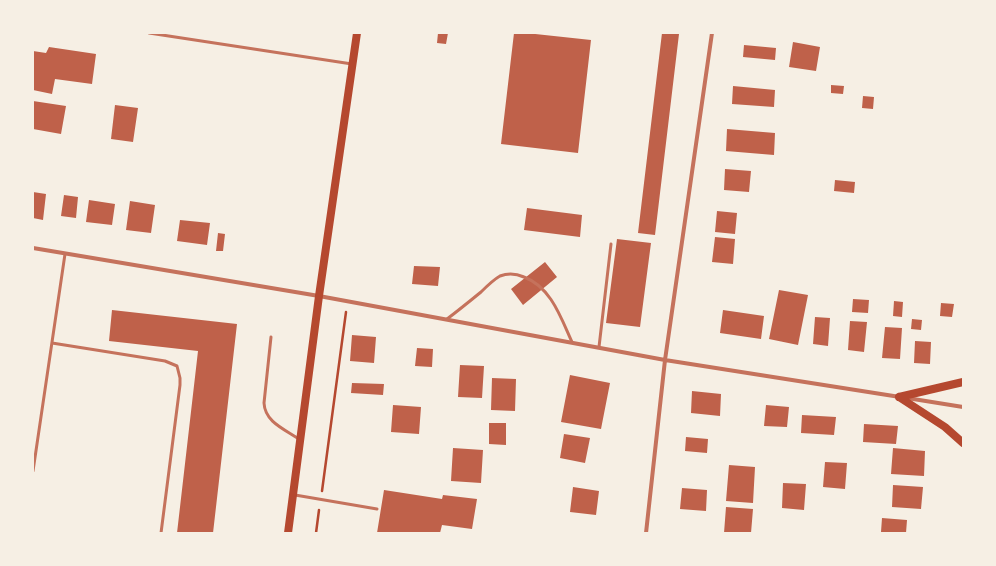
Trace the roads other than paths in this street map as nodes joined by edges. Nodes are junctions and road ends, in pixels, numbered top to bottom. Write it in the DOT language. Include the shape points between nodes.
graph roads {
  1 [pos="149,33"];
  2 [pos="357,33"];
  3 [pos="712,33"];
  4 [pos="352,64"];
  5 [pos="611,244"];
  6 [pos="33,248"];
  7 [pos="65,254"];
  8 [pos="319,296"];
  9 [pos="447,319"];
  10 [pos="271,337"];
  11 [pos="572,342"];
  12 [pos="52,343"];
  13 [pos="599,348"];
  14 [pos="665,360"];
  15 [pos="963,382"];
  16 [pos="899,397"];
  17 [pos="963,407"];
  18 [pos="300,440"];
  19 [pos="963,443"];
  20 [pos="33,471"];
  21 [pos="293,494"];
  22 [pos="377,509"];
  23 [pos="161,533"];
  24 [pos="288,533"];
  25 [pos="646,533"];
  1 -- 4 [label="lane"];
  2 -- 4 [label="main road"];
  3 -- 14 [label="street"];
  4 -- 8 [label="main road"];
  5 -- 13 [label="lane"];
  6 -- 7 [label="street"];
  7 -- 8 [label="street"];
  7 -- 12 [label="lane"];
  8 -- 9 [label="street"];
  8 -- 18 [label="main road"];
  9 -- 11 [label="street"];
  9 -- 11 [label="lane" via="496,279 509,274 519,275 540,286 548,296"];
  10 -- 18 [label="lane" via="264,412 271,420"];
  11 -- 13 [label="street"];
  12 -- 20 [label="lane"];
  12 -- 23 [label="lane" via="165,361 177,366 180,385"];
  13 -- 14 [label="street"];
  14 -- 16 [label="street"];
  14 -- 25 [label="street"];
  15 -- 16 [label="main road"];
  16 -- 17 [label="street"];
  16 -- 19 [label="main road" via="945,427"];
  18 -- 21 [label="main road"];
  21 -- 22 [label="lane"];
  21 -- 24 [label="main road"];
}
